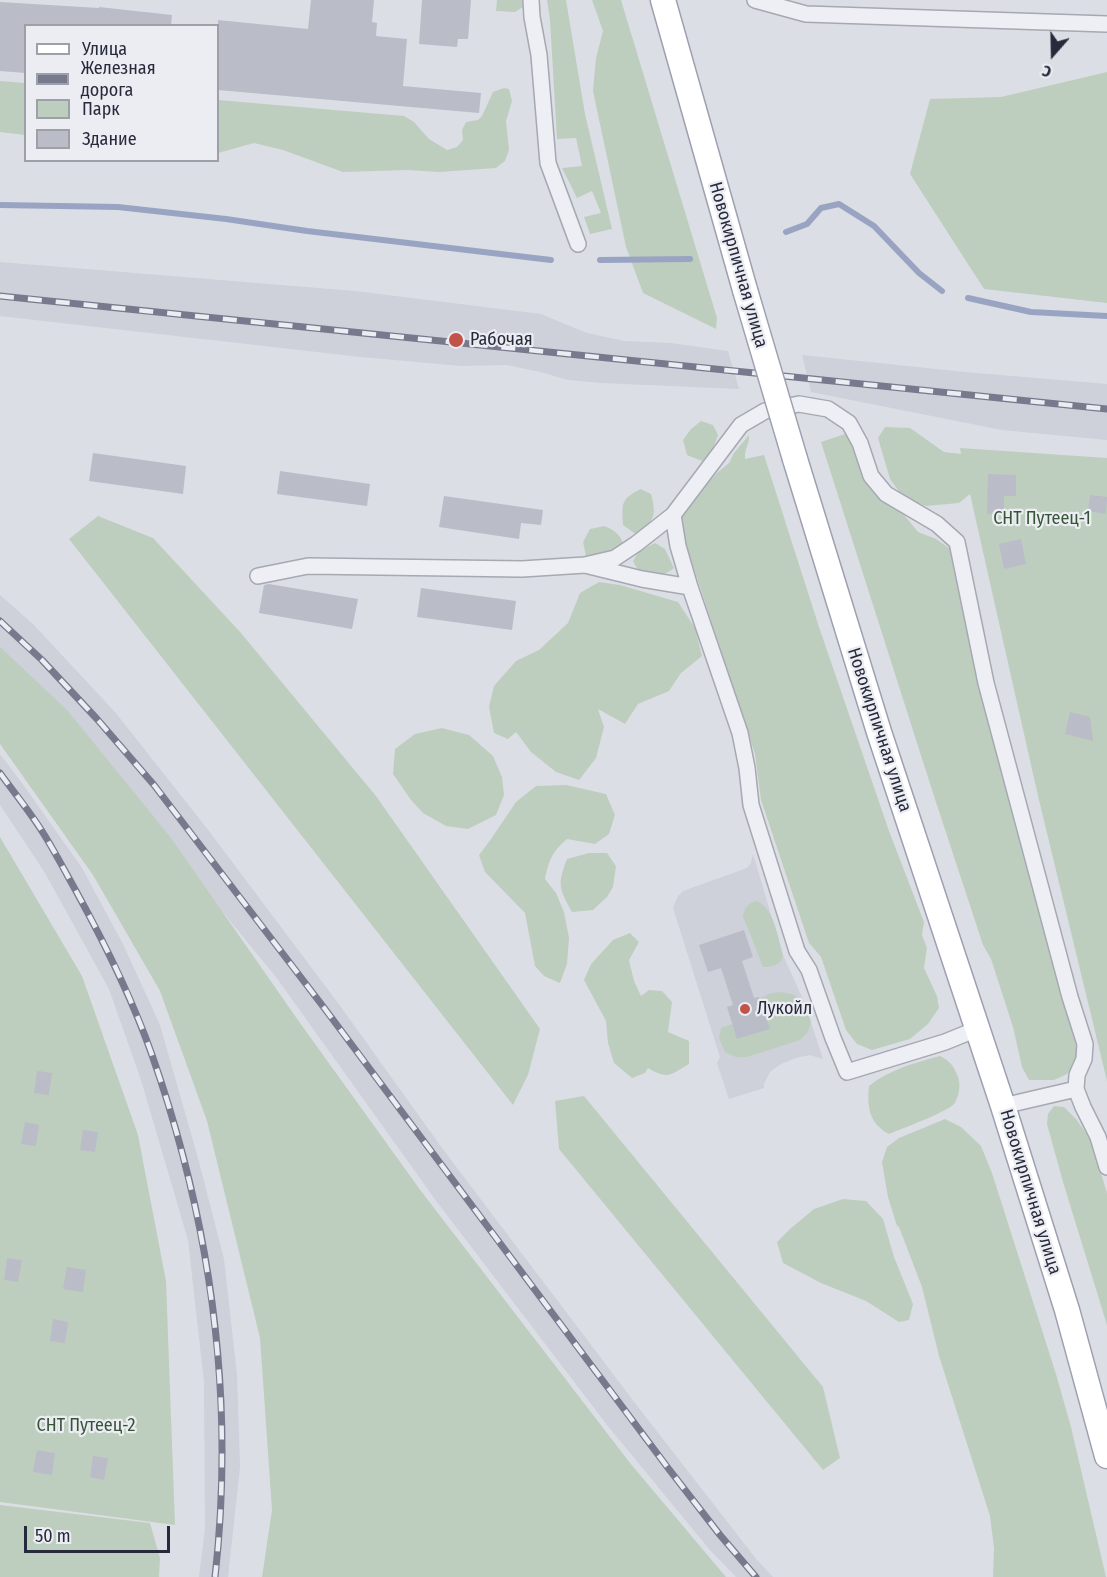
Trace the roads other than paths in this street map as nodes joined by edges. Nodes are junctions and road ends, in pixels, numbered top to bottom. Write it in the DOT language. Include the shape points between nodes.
graph roads {
  1 [pos="531,0"];
  2 [pos="663,0"];
  3 [pos="755,0"];
  4 [pos="1107,24"];
  5 [pos="578,244"];
  6 [pos="673,515"];
  7 [pos="585,565"];
  8 [pos="258,576"];
  9 [pos="690,587"];
  10 [pos="977,1029"];
  11 [pos="1076,1089"];
  12 [pos="1003,1106"];
  13 [pos="1107,1167"];
  14 [pos="1107,1456"];
  1 -- 5 [label="street" via="548,163"];
  2 -- 10 [label="main road, Новокирпичная улица, bridge" via="795,459 879,732"];
  3 -- 4 [label="street" via="806,14"];
  6 -- 7 [label="street" via="615,558"];
  6 -- 9 [label="street"];
  6 -- 11 [label="street" via="741,425 765,411 799,404 828,409 849,423 861,442 871,476 886,494 937,524 957,542 986,683 1085,1044"];
  7 -- 8 [label="street" via="522,569 308,566"];
  7 -- 9 [label="street"];
  9 -- 10 [label="street" via="740,733 751,805 797,951 809,970 847,1072"];
  10 -- 12 [label="main road, Новокирпичная улица"];
  11 -- 12 [label="street"];
  11 -- 13 [label="street"];
  12 -- 14 [label="main road, Новокирпичная улица" via="1067,1310"];
}
